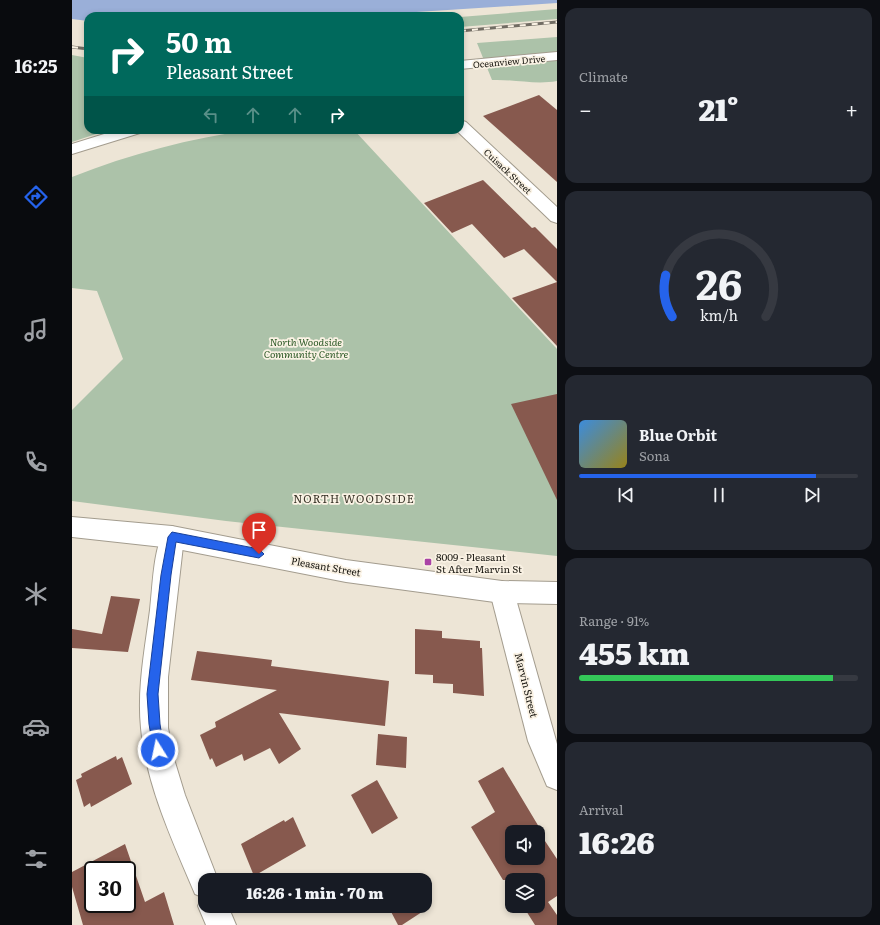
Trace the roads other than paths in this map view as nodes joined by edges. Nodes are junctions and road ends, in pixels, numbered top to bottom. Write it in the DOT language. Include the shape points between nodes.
graph roads {
  1 [pos="557,56"];
  2 [pos="464,65"];
  3 [pos="464,129"];
  4 [pos="121,134"];
  5 [pos="72,149"];
  6 [pos="557,216"];
  7 [pos="72,527"];
  8 [pos="172,537"];
  9 [pos="502,592"];
  10 [pos="557,593"];
  11 [pos="557,776"];
  12 [pos="201,873"];
  13 [pos="217,913"];
  14 [pos="221,925"];
  1 -- 2 [label="street, Oceanview Drive"];
  3 -- 6 [label="street, Cuisack Street"];
  4 -- 5 [label="street"];
  7 -- 8 [label="street, Pleasant Street"];
  8 -- 9 [label="street, Pleasant Street" via="346,571"];
  8 -- 12 [label="street" via="153,694 154,724 156,741 171,795"];
  9 -- 10 [label="street, Pleasant Street"];
  9 -- 11 [label="street, Marvin Street" via="538,729"];
  13 -- 14 [label="street"];
}
